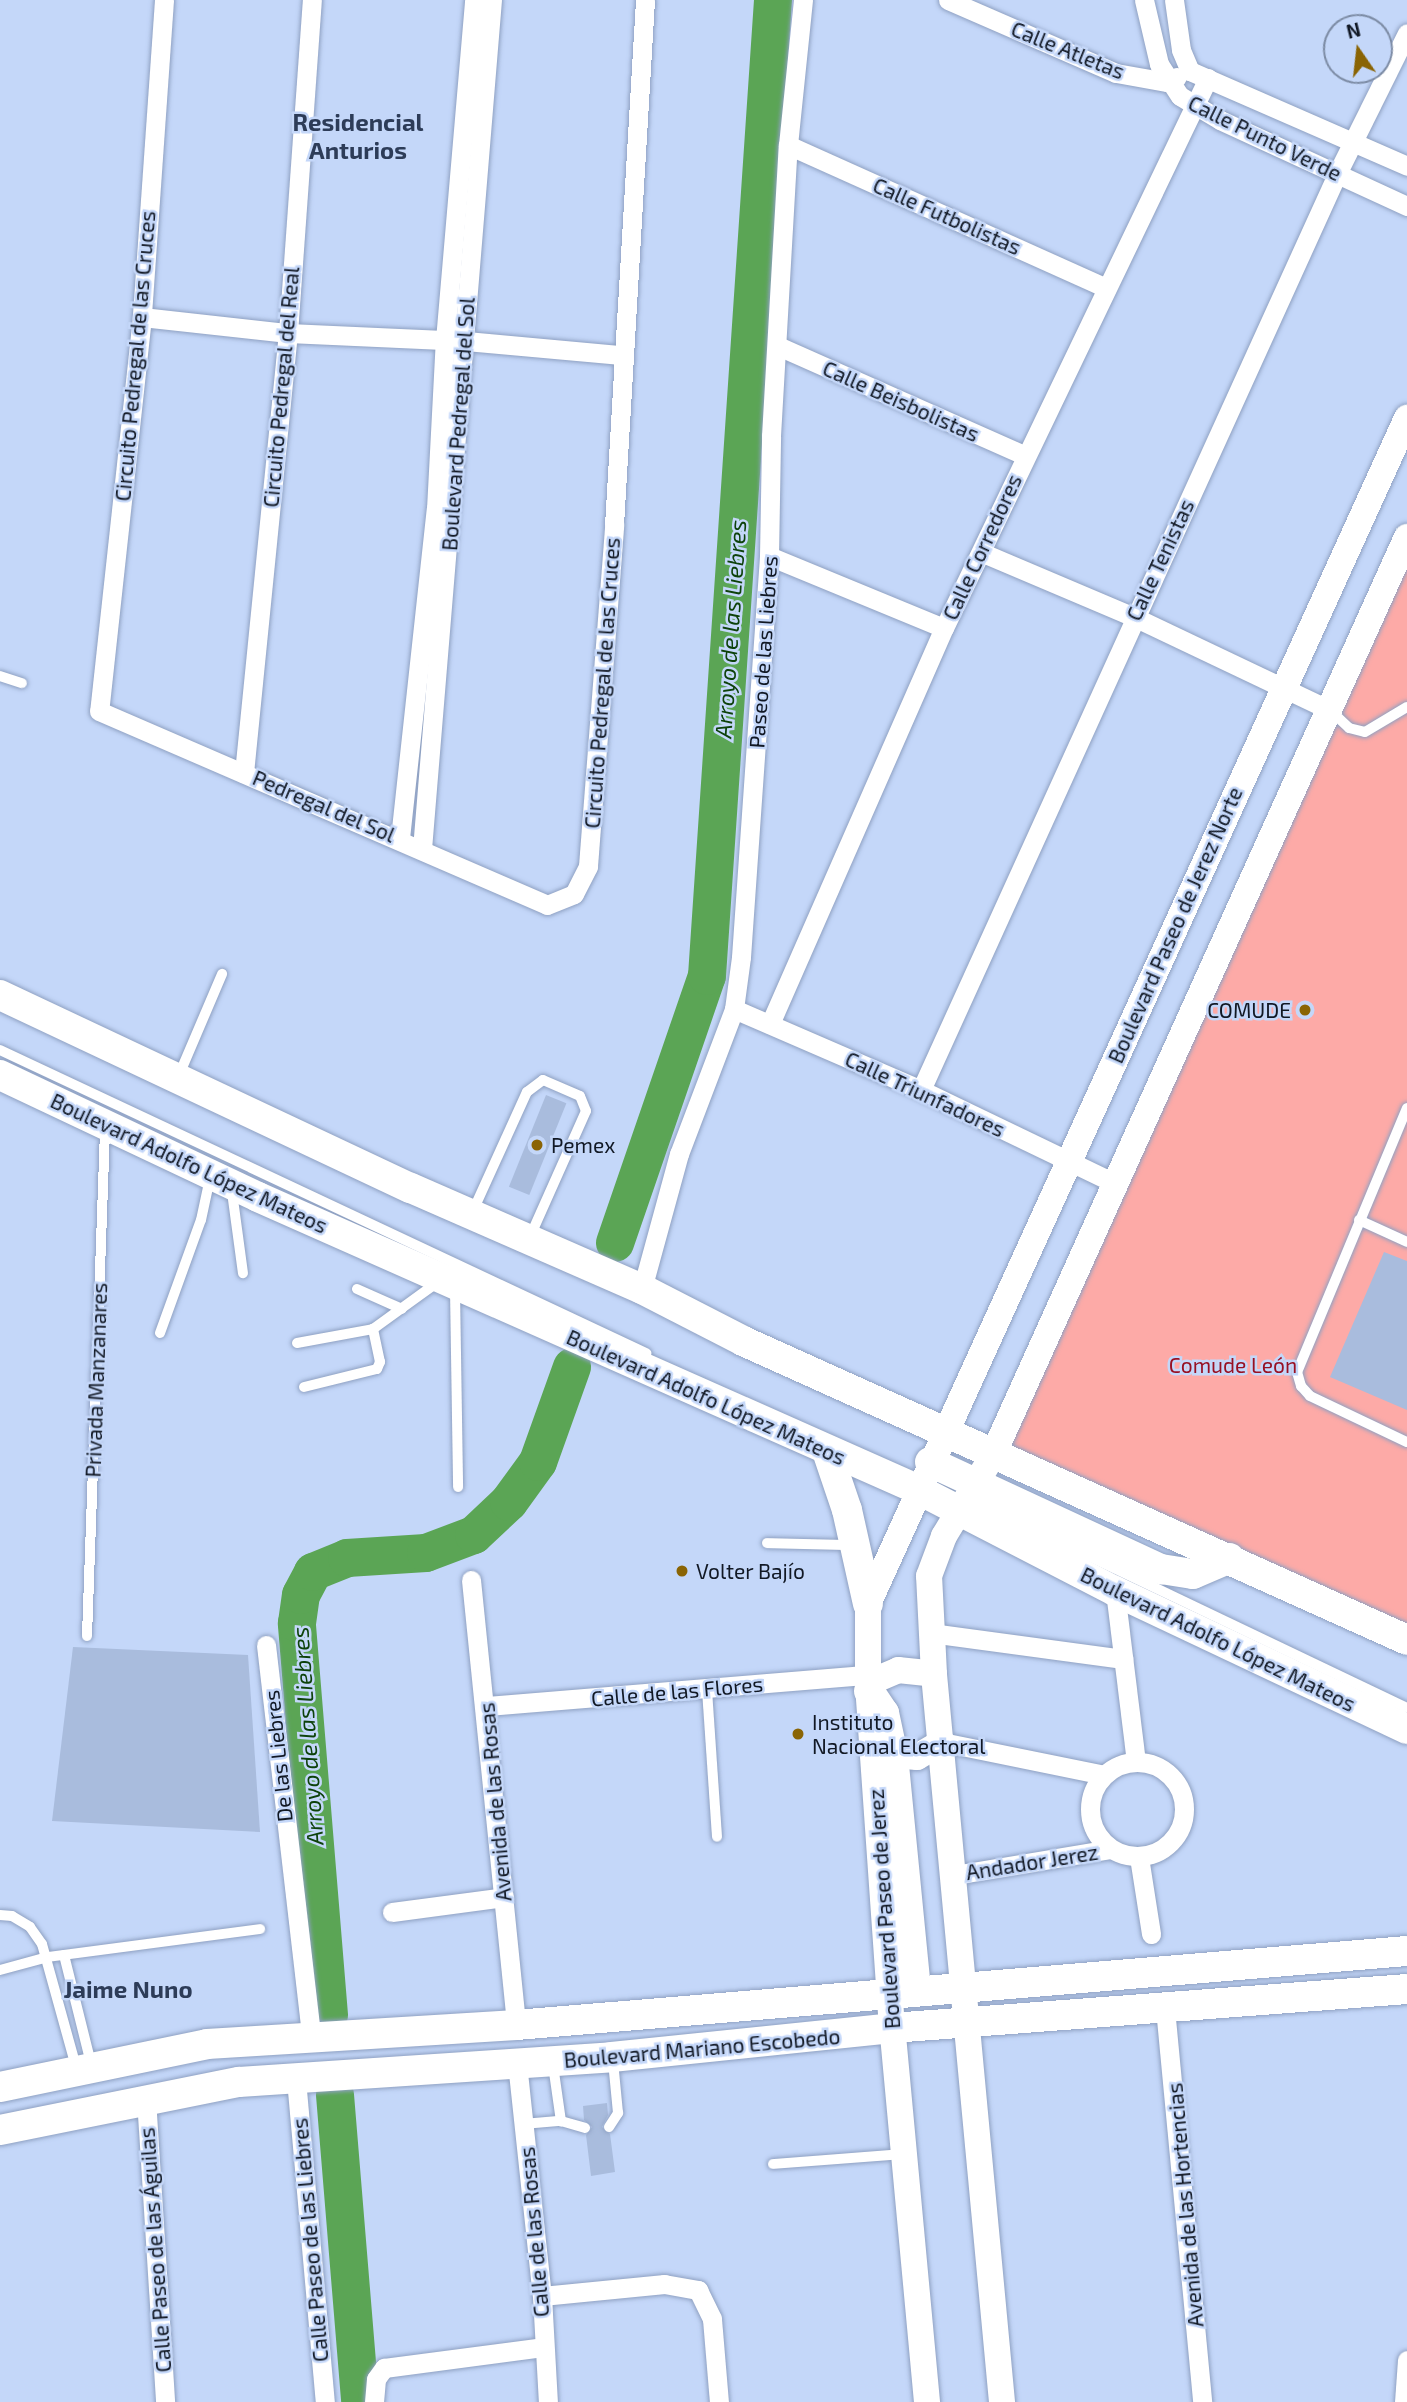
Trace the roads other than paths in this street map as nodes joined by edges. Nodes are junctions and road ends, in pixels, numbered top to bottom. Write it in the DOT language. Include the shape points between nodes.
graph roads {
  1 [pos="164,0"];
  2 [pos="312,0"];
  3 [pos="474,0"];
  4 [pos="492,0"];
  5 [pos="645,0"];
  6 [pos="803,0"];
  7 [pos="948,0"];
  8 [pos="1144,0"];
  9 [pos="1174,0"];
  10 [pos="1407,33"];
  11 [pos="1199,75"];
  12 [pos="1167,82"];
  13 [pos="1193,104"];
  14 [pos="1353,143"];
  15 [pos="788,145"];
  16 [pos="1407,166"];
  17 [pos="1337,174"];
  18 [pos="1407,206"];
  19 [pos="1106,288"];
  20 [pos="142,317"];
  21 [pos="288,332"];
  22 [pos="445,340"];
  23 [pos="466,341"];
  24 [pos="778,346"];
  25 [pos="621,355"];
  26 [pos="1407,418"];
  27 [pos="1024,456"];
  28 [pos="1407,537"];
  29 [pos="983,552"];
  30 [pos="769,556"];
  31 [pos="1134,617"];
  32 [pos="944,628"];
  33 [pos="0,676"];
  34 [pos="22,683"];
  35 [pos="1282,685"];
  36 [pos="1407,707"];
  37 [pos="1328,709"];
  38 [pos="99,710"];
  39 [pos="244,773"];
  40 [pos="400,838"];
  41 [pos="422,849"];
  42 [pos="547,905"];
  43 [pos="222,974"];
  44 [pos="0,995"];
  45 [pos="734,1009"];
  46 [pos="771,1024"];
  47 [pos="0,1050"];
  48 [pos="0,1075"];
  49 [pos="177,1079"];
  50 [pos="921,1090"];
  51 [pos="1407,1108"];
  52 [pos="105,1124"];
  53 [pos="1069,1162"];
  54 [pos="221,1179"];
  55 [pos="1114,1183"];
  56 [pos="471,1215"];
  57 [pos="1359,1220"];
  58 [pos="528,1241"];
  59 [pos="1407,1242"];
  60 [pos="243,1273"];
  61 [pos="448,1282"];
  62 [pos="357,1289"];
  63 [pos="642,1289"];
  64 [pos="402,1309"];
  65 [pos="373,1329"];
  66 [pos="160,1333"];
  67 [pos="298,1343"];
  68 [pos="638,1359"];
  69 [pos="304,1387"];
  70 [pos="797,1422"];
  71 [pos="944,1431"];
  72 [pos="1407,1442"];
  73 [pos="827,1451"];
  74 [pos="993,1455"];
  75 [pos="458,1486"];
  76 [pos="947,1488"];
  77 [pos="767,1544"];
  78 [pos="856,1545"];
  79 [pos="1230,1558"];
  80 [pos="471,1580"];
  81 [pos="1115,1591"];
  82 [pos="868,1604"];
  83 [pos="931,1633"];
  84 [pos="87,1636"];
  85 [pos="1407,1640"];
  86 [pos="266,1645"];
  87 [pos="1124,1659"];
  88 [pos="934,1674"];
  89 [pos="869,1683"];
  90 [pos="707,1689"];
  91 [pos="487,1706"];
  92 [pos="1407,1708"];
  93 [pos="1407,1729"];
  94 [pos="942,1742"];
  95 [pos="892,1755"];
  96 [pos="1136,1761"];
  97 [pos="1104,1775"];
  98 [pos="716,1837"];
  99 [pos="1111,1849"];
  100 [pos="1139,1857"];
  101 [pos="954,1875"];
  102 [pos="504,1897"];
  103 [pos="392,1912"];
  104 [pos="0,1915"];
  105 [pos="260,1928"];
  106 [pos="1151,1934"];
  107 [pos="1407,1951"];
  108 [pos="64,1955"];
  109 [pos="48,1957"];
  110 [pos="0,1970"];
  111 [pos="965,1986"];
  112 [pos="1407,1989"];
  113 [pos="903,1991"];
  114 [pos="1165,2008"];
  115 [pos="516,2025"];
  116 [pos="967,2025"];
  117 [pos="892,2028"];
  118 [pos="311,2035"];
  119 [pos="612,2057"];
  120 [pos="553,2061"];
  121 [pos="517,2063"];
  122 [pos="84,2068"];
  123 [pos="296,2079"];
  124 [pos="0,2087"];
  125 [pos="146,2098"];
  126 [pos="561,2122"];
  127 [pos="523,2124"];
  128 [pos="609,2127"];
  129 [pos="585,2128"];
  130 [pos="0,2130"];
  131 [pos="904,2154"];
  132 [pos="773,2164"];
  133 [pos="541,2296"];
  134 [pos="543,2347"];
  135 [pos="1407,2360"];
  136 [pos="165,2402"];
  137 [pos="324,2402"];
  138 [pos="374,2402"];
  139 [pos="548,2402"];
  140 [pos="719,2402"];
  141 [pos="927,2402"];
  142 [pos="1002,2402"];
  143 [pos="1202,2402"];
  144 [pos="1404,2402"];
  1 -- 20 [label="street, Circuito Pedregal de las Cruces"];
  2 -- 21 [label="street, Circuito Pedregal del Real"];
  3 -- 22 [label="street, Boulevard Pedregal del Sol"];
  4 -- 23 [label="street, Boulevard Pedregal del Sol"];
  5 -- 25 [label="street, Circuito Pedregal de las Cruces"];
  6 -- 15 [label="street, Paseo de las Liebres"];
  7 -- 12 [label="street, Calle Atletas" via="1116,73"];
  8 -- 12 [label="street, Calle Punto Verde"];
  9 -- 11 [label="street, Calle Punto Verde" via="1181,50"];
  10 -- 14 [label="street, Calle Tenistas"];
  11 -- 12 [label="street"];
  11 -- 13 [label="street, Calle Corredores"];
  11 -- 14 [label="street, Calle Punto Verde"];
  12 -- 13 [label="street, Calle Punto Verde"];
  13 -- 17 [label="street, Calle Punto Verde"];
  13 -- 19 [label="street, Calle Corredores"];
  14 -- 16 [label="street, Calle Punto Verde"];
  14 -- 17 [label="street, Calle Tenistas"];
  15 -- 19 [label="street, Calle Futbolistas"];
  15 -- 24 [label="street, Paseo de las Liebres"];
  17 -- 18 [label="street, Calle Punto Verde"];
  17 -- 31 [label="street, Calle Tenistas"];
  19 -- 27 [label="street, Calle Corredores"];
  20 -- 21 [label="street"];
  20 -- 38 [label="street, Circuito Pedregal de las Cruces"];
  21 -- 22 [label="street"];
  21 -- 39 [label="street, Circuito Pedregal del Real"];
  22 -- 23 [label="street"];
  22 -- 40 [label="street, Boulevard Pedregal del Sol" via="436,509"];
  23 -- 25 [label="street"];
  23 -- 41 [label="street, Boulevard Pedregal del Sol"];
  24 -- 27 [label="street, Calle Beisbolistas"];
  24 -- 30 [label="street, Paseo de las Liebres"];
  25 -- 42 [label="street, Circuito Pedregal de las Cruces" via="614,526 588,866 574,894"];
  26 -- 35 [label="main road, Boulevard Paseo de Jerez Norte"];
  27 -- 29 [label="street, Calle Corredores"];
  28 -- 37 [label="main road"];
  29 -- 31 [label="street"];
  29 -- 32 [label="street, Calle Corredores"];
  30 -- 32 [label="street"];
  30 -- 45 [label="street, Paseo de las Liebres" via="749,865"];
  31 -- 35 [label="street"];
  31 -- 50 [label="street, Calle Tenistas"];
  32 -- 46 [label="street, Calle Corredores"];
  33 -- 34 [label="lane"];
  35 -- 37 [label="street"];
  35 -- 53 [label="main road, Boulevard Paseo de Jerez Norte"];
  36 -- 37 [label="lane" via="1365,732 1349,728"];
  37 -- 55 [label="main road"];
  38 -- 39 [label="street, Pedregal del Sol"];
  39 -- 40 [label="street, Pedregal del Sol"];
  40 -- 41 [label="street, Pedregal del Sol"];
  41 -- 42 [label="street, Pedregal del Sol"];
  43 -- 49 [label="lane"];
  44 -- 49 [label="main road"];
  45 -- 46 [label="street, Calle Triunfadores"];
  45 -- 63 [label="street, Paseo de las Liebres" via="679,1154"];
  46 -- 50 [label="street, Calle Triunfadores"];
  47 -- 68 [label="lane"];
  48 -- 52 [label="main road, Boulevard Adolfo López Mateos"];
  49 -- 56 [label="main road"];
  50 -- 53 [label="street, Calle Triunfadores"];
  51 -- 57 [label="lane"];
  52 -- 54 [label="main road, Boulevard Adolfo López Mateos"];
  52 -- 84 [label="lane, Privada Manzanares"];
  53 -- 55 [label="street, Calle Triunfadores"];
  53 -- 71 [label="main road, Boulevard Paseo de Jerez Norte"];
  54 -- 60 [label="lane"];
  54 -- 61 [label="main road, Boulevard Adolfo López Mateos"];
  54 -- 66 [label="lane"];
  55 -- 74 [label="main road"];
  56 -- 58 [label="main road"];
  56 -- 58 [label="lane" via="527,1092 543,1080 580,1096 586,1111"];
  57 -- 59 [label="lane"];
  57 -- 72 [label="lane" via="1297,1372 1301,1387 1310,1396"];
  58 -- 63 [label="main road"];
  61 -- 64 [label="lane"];
  61 -- 68 [label="main road, Boulevard Adolfo López Mateos" via="534,1321"];
  61 -- 75 [label="lane"];
  62 -- 64 [label="lane"];
  63 -- 71 [label="main road" via="743,1341"];
  64 -- 65 [label="lane"];
  65 -- 67 [label="lane"];
  65 -- 69 [label="lane" via="380,1362 377,1369"];
  68 -- 73 [label="main road, Boulevard Adolfo López Mateos"];
  70 -- 76 [label="lane"];
  71 -- 74 [label="main road"];
  71 -- 76 [label="main road, Boulevard Paseo de Jerez"];
  73 -- 76 [label="main road, Boulevard Adolfo López Mateos"];
  73 -- 78 [label="main road"];
  74 -- 76 [label="main road, Boulevard Paseo de Jerez"];
  74 -- 79 [label="main road"];
  76 -- 79 [label="main road" via="1161,1569 1193,1574"];
  76 -- 81 [label="main road, Boulevard Adolfo López Mateos"];
  76 -- 82 [label="main road, Boulevard Paseo de Jerez"];
  76 -- 83 [label="main road, Boulevard Paseo de Jerez" via="944,1536 929,1576"];
  76 -- 92 [label="lane"];
  77 -- 78 [label="lane"];
  78 -- 82 [label="main road"];
  79 -- 85 [label="main road"];
  80 -- 91 [label="street, Avenida de las Rosas"];
  81 -- 87 [label="street"];
  81 -- 93 [label="main road, Boulevard Adolfo López Mateos"];
  82 -- 89 [label="main road, Boulevard Paseo de Jerez"];
  83 -- 87 [label="street"];
  83 -- 88 [label="main road, Boulevard Paseo de Jerez"];
  86 -- 118 [label="street, De las Liebres"];
  87 -- 96 [label="street"];
  88 -- 89 [label="main road" via="898,1670"];
  88 -- 94 [label="main road, Boulevard Paseo de Jerez"];
  89 -- 90 [label="street, Calle de las Flores"];
  89 -- 95 [label="main road" via="884,1713"];
  89 -- 113 [label="main road, Boulevard Paseo de Jerez"];
  90 -- 91 [label="street, Calle de las Flores"];
  90 -- 98 [label="lane"];
  91 -- 102 [label="street, Avenida de las Rosas"];
  94 -- 95 [label="main road" via="916,1757"];
  94 -- 97 [label="street"];
  94 -- 101 [label="main road, Boulevard Paseo de Jerez"];
  95 -- 113 [label="main road"];
  96 -- 97 [label="street"];
  96 -- 100 [label="street" via="1160,1767 1178,1784 1186,1808 1180,1832 1163,1850"];
  97 -- 99 [label="street" via="1092,1792 1089,1814 1096,1834"];
  99 -- 100 [label="street"];
  99 -- 101 [label="street, Andador Jerez"];
  100 -- 106 [label="street"];
  101 -- 111 [label="main road, Boulevard Paseo de Jerez"];
  102 -- 103 [label="street"];
  102 -- 115 [label="street, Avenida de las Rosas"];
  104 -- 109 [label="lane" via="12,1916 30,1927"];
  105 -- 108 [label="lane"];
  107 -- 111 [label="main road, Boulevard Mariano Escobedo"];
  108 -- 109 [label="lane"];
  108 -- 122 [label="lane"];
  109 -- 110 [label="lane"];
  109 -- 122 [label="lane"];
  111 -- 113 [label="main road, Boulevard Mariano Escobedo"];
  111 -- 116 [label="main road, Boulevard Paseo de Jerez"];
  112 -- 114 [label="main road, Boulevard Mariano Escobedo"];
  113 -- 115 [label="main road, Boulevard Mariano Escobedo"];
  113 -- 117 [label="main road, Boulevard Paseo de Jerez"];
  114 -- 116 [label="main road, Boulevard Mariano Escobedo"];
  114 -- 143 [label="street, Avenida de las Hortencias"];
  115 -- 118 [label="main road, Boulevard Mariano Escobedo"];
  116 -- 117 [label="main road, Boulevard Mariano Escobedo"];
  116 -- 142 [label="main road, Boulevard Paseo de Jerez"];
  117 -- 119 [label="main road, Boulevard Mariano Escobedo"];
  117 -- 131 [label="main road, Boulevard Paseo de Jerez"];
  118 -- 122 [label="main road, Boulevard Mariano Escobedo" via="194,2046"];
  119 -- 120 [label="main road, Boulevard Mariano Escobedo"];
  119 -- 128 [label="lane" via="618,2113"];
  120 -- 121 [label="main road, Boulevard Mariano Escobedo"];
  120 -- 126 [label="lane"];
  121 -- 123 [label="main road, Boulevard Mariano Escobedo"];
  121 -- 127 [label="street, Calle de las Rosas"];
  122 -- 124 [label="main road, Boulevard Mariano Escobedo"];
  123 -- 125 [label="main road, Boulevard Mariano Escobedo" via="239,2082"];
  123 -- 137 [label="street, Calle Paseo de las Liebres"];
  125 -- 130 [label="main road, Boulevard Mariano Escobedo"];
  125 -- 136 [label="street, Calle Paseo de las Águilas"];
  126 -- 127 [label="lane"];
  126 -- 129 [label="lane"];
  127 -- 133 [label="street, Calle de las Rosas"];
  131 -- 132 [label="lane"];
  131 -- 141 [label="main road, Boulevard Paseo de Jerez"];
  133 -- 134 [label="street, Calle de las Rosas"];
  133 -- 140 [label="street" via="664,2284 698,2290 712,2319"];
  134 -- 138 [label="street" via="384,2368 376,2379"];
  134 -- 139 [label="street, Calle de las Rosas"];
  135 -- 144 [label="street"];
}
